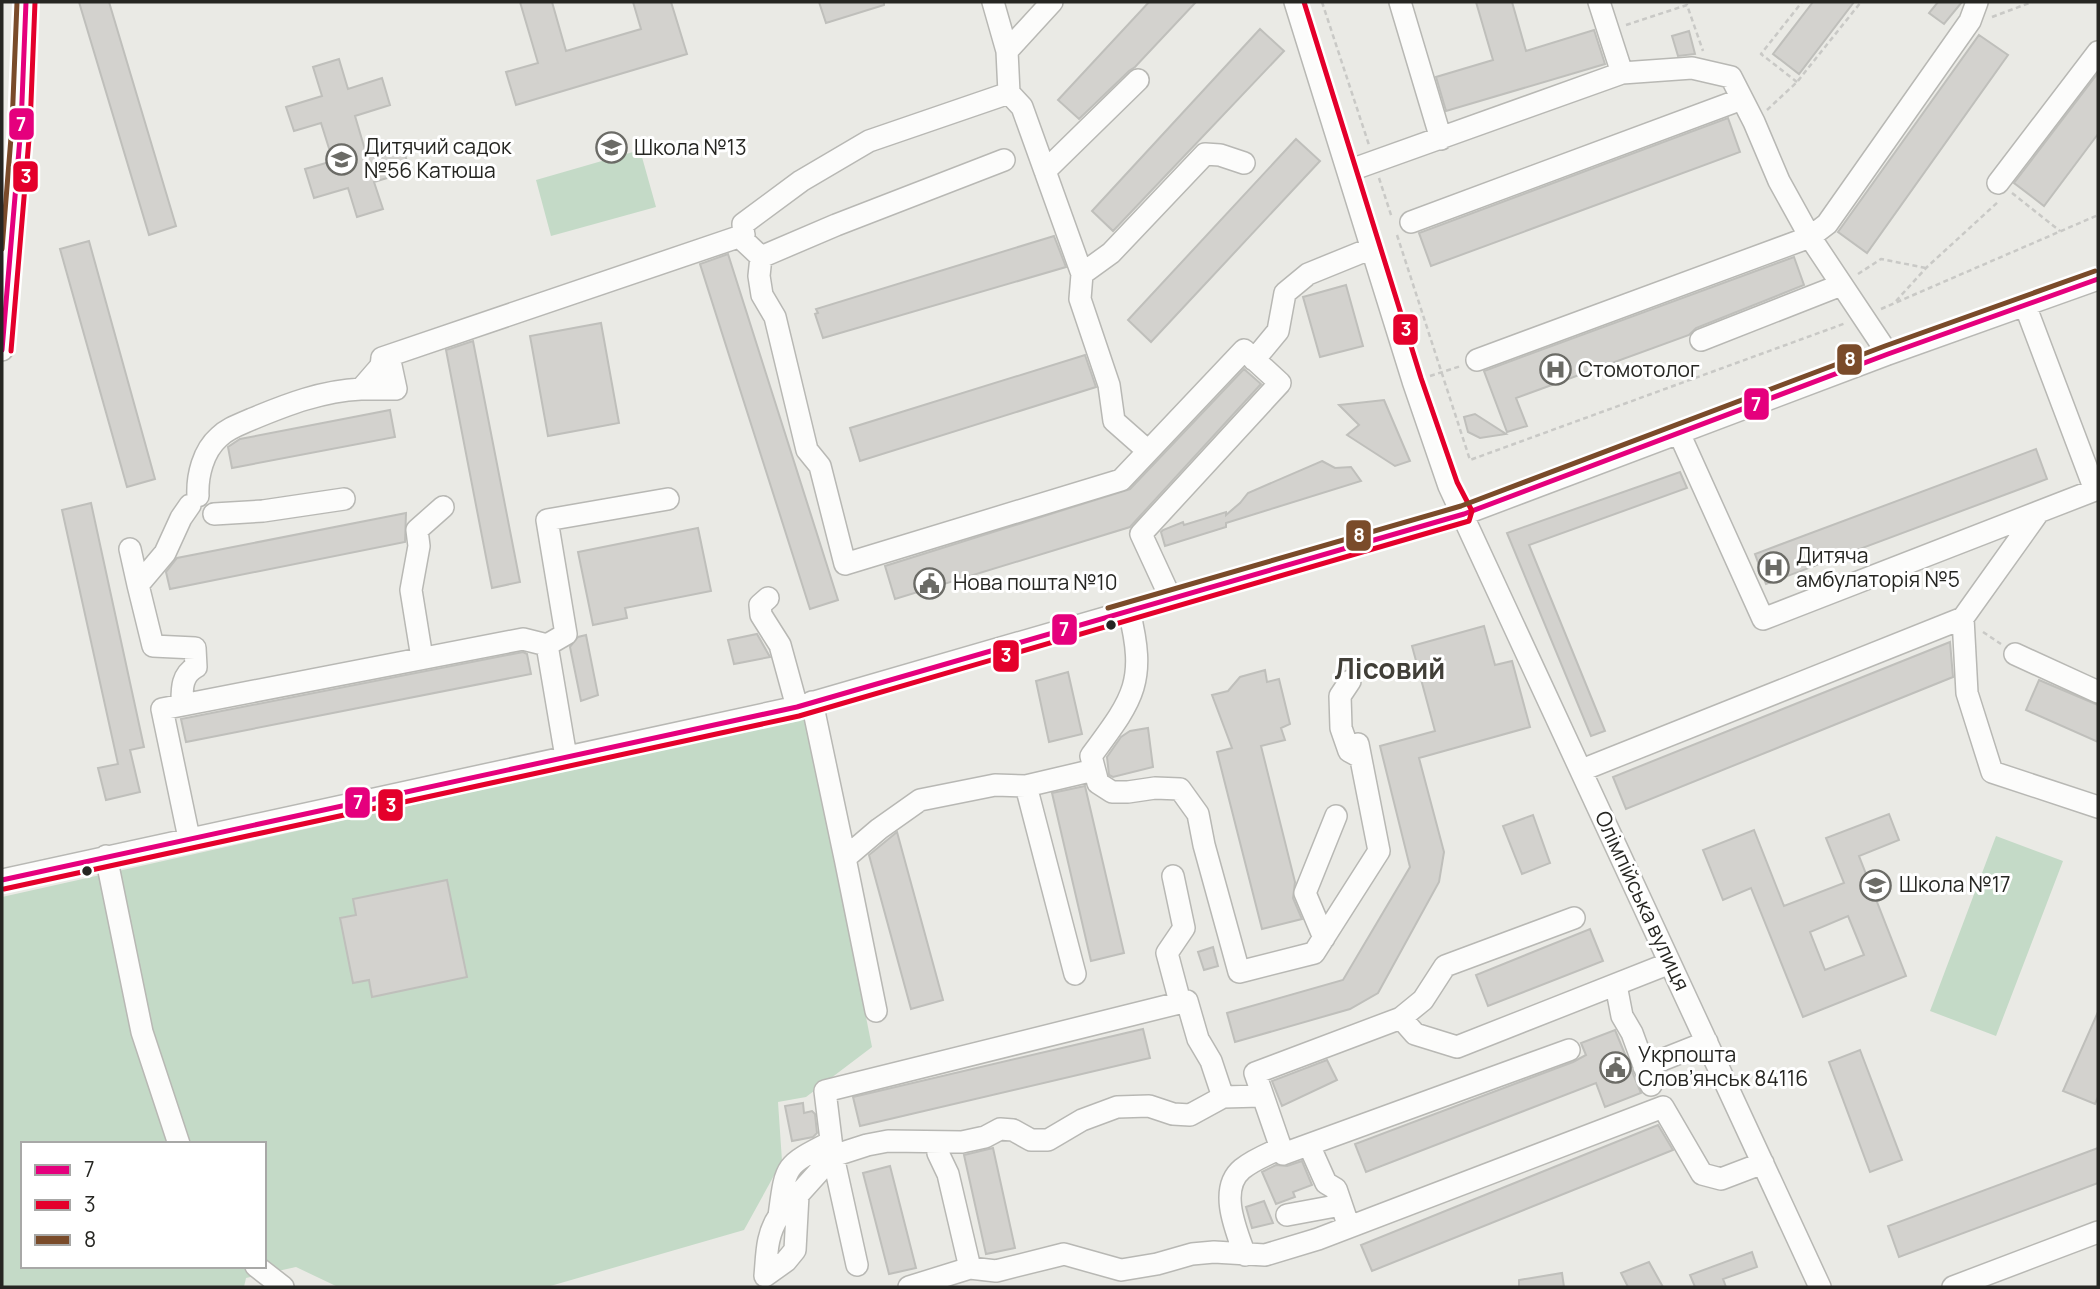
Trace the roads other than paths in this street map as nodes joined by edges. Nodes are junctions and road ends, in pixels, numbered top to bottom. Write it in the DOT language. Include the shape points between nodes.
graph roads {
  1 [pos="26,2"];
  2 [pos="993,2"];
  3 [pos="1052,2"];
  4 [pos="1295,2"];
  5 [pos="1400,2"];
  6 [pos="1599,2"];
  7 [pos="1974,11"];
  8 [pos="1007,51"];
  9 [pos="2098,52"];
  10 [pos="1622,74"];
  11 [pos="1138,80"];
  12 [pos="1009,93"];
  13 [pos="1742,99"];
  14 [pos="1441,139"];
  15 [pos="1004,160"];
  16 [pos="1244,163"];
  17 [pos="1045,171"];
  18 [pos="1348,171"];
  19 [pos="2003,187"];
  20 [pos="1411,222"];
  21 [pos="744,235"];
  22 [pos="1810,237"];
  23 [pos="1372,248"];
  24 [pos="761,257"];
  25 [pos="1082,274"];
  26 [pos="2098,279"];
  27 [pos="1841,285"];
  28 [pos="2025,305"];
  29 [pos="1700,340"];
  30 [pos="2,350"];
  31 [pos="1888,354"];
  32 [pos="1254,360"];
  33 [pos="1477,360"];
  34 [pos="1679,433"];
  35 [pos="1148,451"];
  36 [pos="2097,490"];
  37 [pos="344,499"];
  38 [pos="668,499"];
  39 [pos="194,501"];
  40 [pos="443,507"];
  41 [pos="2038,513"];
  42 [pos="1464,514"];
  43 [pos="130,549"];
  44 [pos="138,585"];
  45 [pos="768,598"];
  46 [pos="1171,599"];
  47 [pos="1129,611"];
  48 [pos="1963,618"];
  49 [pos="547,645"];
  50 [pos="2015,654"];
  51 [pos="422,659"];
  52 [pos="1350,681"];
  53 [pos="2098,692"];
  54 [pos="182,705"];
  55 [pos="804,705"];
  56 [pos="566,757"];
  57 [pos="1094,769"];
  58 [pos="1582,770"];
  59 [pos="1026,786"];
  60 [pos="2098,807"];
  61 [pos="1336,816"];
  62 [pos="189,838"];
  63 [pos="106,856"];
  64 [pos="845,858"];
  65 [pos="1173,876"];
  66 [pos="2,880"];
  67 [pos="1574,918"];
  68 [pos="1324,938"];
  69 [pos="1670,963"];
  70 [pos="1075,974"];
  71 [pos="1616,985"];
  72 [pos="1180,1002"];
  73 [pos="876,1011"];
  74 [pos="1401,1018"];
  75 [pos="1707,1041"];
  76 [pos="1569,1050"];
  77 [pos="1261,1096"];
  78 [pos="1223,1097"];
  79 [pos="178,1142"];
  80 [pos="937,1143"];
  81 [pos="1309,1145"];
  82 [pos="1281,1148"];
  83 [pos="832,1149"];
  84 [pos="1763,1163"];
  85 [pos="798,1195"];
  86 [pos="1341,1205"];
  87 [pos="1287,1215"];
  88 [pos="779,1216"];
  89 [pos="1349,1227"];
  90 [pos="2098,1232"];
  91 [pos="1245,1255"];
  92 [pos="857,1265"];
  93 [pos="259,1268"];
  94 [pos="970,1268"];
  95 [pos="764,1282"];
  96 [pos="283,1287"];
  97 [pos="909,1287"];
  98 [pos="1820,1287"];
  99 [pos="1953,1287"];
  1 -- 30 [label="street" via="22,126"];
  2 -- 8 [label="street"];
  3 -- 8 [label="street"];
  4 -- 18 [label="street, Олімпійська вулиця"];
  5 -- 14 [label="street"];
  6 -- 10 [label="street"];
  7 -- 22 [label="street" via="1827,225"];
  8 -- 12 [label="street"];
  9 -- 19 [label="street"];
  10 -- 13 [label="street" via="1709,70 1731,77"];
  10 -- 14 [label="street"];
  11 -- 17 [label="street"];
  12 -- 17 [label="street" via="1023,107"];
  12 -- 21 [label="street" via="869,141 743,224"];
  13 -- 20 [label="street"];
  13 -- 22 [label="street"];
  14 -- 18 [label="street"];
  15 -- 24 [label="street"];
  16 -- 25 [label="street" via="1205,154 1111,253"];
  17 -- 25 [label="street"];
  18 -- 23 [label="street, Олімпійська вулиця"];
  21 -- 24 [label="street" via="744,241"];
  21 -- 39 [label="street" via="382,358 381,366 361,390 306,398 230,429 208,452"];
  22 -- 27 [label="street"];
  22 -- 33 [label="street"];
  23 -- 32 [label="street" via="1308,274 1284,293 1278,331"];
  23 -- 42 [label="street, Олімпійська вулиця" via="1413,382 1449,486"];
  24 -- 35 [label="street" via="762,295 775,317 807,450 820,466 845,564 1121,480"];
  25 -- 35 [label="street" via="1080,299 1109,384 1114,421"];
  26 -- 28 [label="street"];
  27 -- 29 [label="street"];
  27 -- 31 [label="street"];
  28 -- 31 [label="street"];
  28 -- 36 [label="street"];
  31 -- 34 [label="street"];
  32 -- 35 [label="street" via="1244,350"];
  32 -- 46 [label="street" via="1280,383 1141,534"];
  34 -- 41 [label="street" via="1763,619"];
  34 -- 42 [label="street"];
  36 -- 41 [label="street"];
  37 -- 39 [label="street" via="214,514 214,502 207,496"];
  38 -- 49 [label="street" via="547,520 566,634"];
  39 -- 44 [label="street" via="165,553"];
  40 -- 51 [label="street" via="417,530 419,546 411,590"];
  41 -- 48 [label="street"];
  42 -- 46 [label="street"];
  42 -- 58 [label="street, Олімпійська вулиця"];
  43 -- 44 [label="street"];
  44 -- 54 [label="street" via="153,646 195,648 196,667 181,684"];
  45 -- 55 [label="street" via="760,605 761,615 780,645"];
  46 -- 47 [label="street"];
  47 -- 55 [label="street"];
  47 -- 57 [label="street" via="1138,645 1136,682 1124,711 1091,756"];
  48 -- 58 [label="street"];
  48 -- 60 [label="street" via="1967,693 1992,772"];
  49 -- 51 [label="street" via="523,639"];
  49 -- 56 [label="street"];
  50 -- 53 [label="street"];
  51 -- 54 [label="street"];
  52 -- 68 [label="street" via="1340,695 1341,728 1349,751 1359,750 1379,850"];
  54 -- 62 [label="street" via="162,709"];
  55 -- 56 [label="street"];
  55 -- 64 [label="street"];
  56 -- 62 [label="street"];
  57 -- 59 [label="street"];
  57 -- 68 [label="street" via="1098,783 1112,792 1180,789 1198,814 1239,972 1314,953"];
  58 -- 69 [label="street, Олімпійська вулиця"];
  59 -- 64 [label="street" via="995,785 920,800"];
  59 -- 70 [label="street"];
  61 -- 68 [label="street" via="1305,893"];
  62 -- 63 [label="street"];
  63 -- 66 [label="street"];
  63 -- 79 [label="street" via="142,1032"];
  64 -- 73 [label="street"];
  65 -- 72 [label="street" via="1184,928 1167,953"];
  67 -- 74 [label="street" via="1445,966 1423,1000"];
  69 -- 71 [label="street"];
  69 -- 75 [label="street, Олімпійська вулиця"];
  71 -- 74 [label="street" via="1457,1047 1415,1034"];
  71 -- 75 [label="street" via="1622,1016 1648,1076"];
  72 -- 78 [label="street" via="1187,1001"];
  72 -- 83 [label="street" via="825,1091"];
  74 -- 77 [label="street" via="1255,1073"];
  75 -- 84 [label="street, Олімпійська вулиця"];
  76 -- 81 [label="street"];
  77 -- 78 [label="street"];
  77 -- 82 [label="street"];
  78 -- 80 [label="street" via="1190,1115 1149,1106 1117,1107 1048,1140 1031,1140 1000,1129 985,1138"];
  80 -- 83 [label="street" via="888,1141"];
  80 -- 94 [label="street"];
  81 -- 82 [label="street" via="1283,1154"];
  81 -- 86 [label="street"];
  82 -- 91 [label="street" via="1243,1168 1229,1189"];
  83 -- 85 [label="street"];
  83 -- 88 [label="street" via="796,1161 788,1169"];
  83 -- 92 [label="street"];
  84 -- 89 [label="street" via="1721,1179 1702,1174 1663,1107"];
  84 -- 98 [label="street, Олімпійська вулиця"];
  85 -- 88 [label="street"];
  85 -- 95 [label="street" via="795,1250"];
  86 -- 87 [label="street"];
  86 -- 89 [label="street"];
  88 -- 95 [label="street" via="771,1227"];
  89 -- 91 [label="street" via="1265,1255"];
  90 -- 99 [label="street"];
  91 -- 94 [label="street" via="1192,1254 1121,1270 1064,1254 996,1271"];
  93 -- 96 [label="street"];
  94 -- 97 [label="street"];
}
